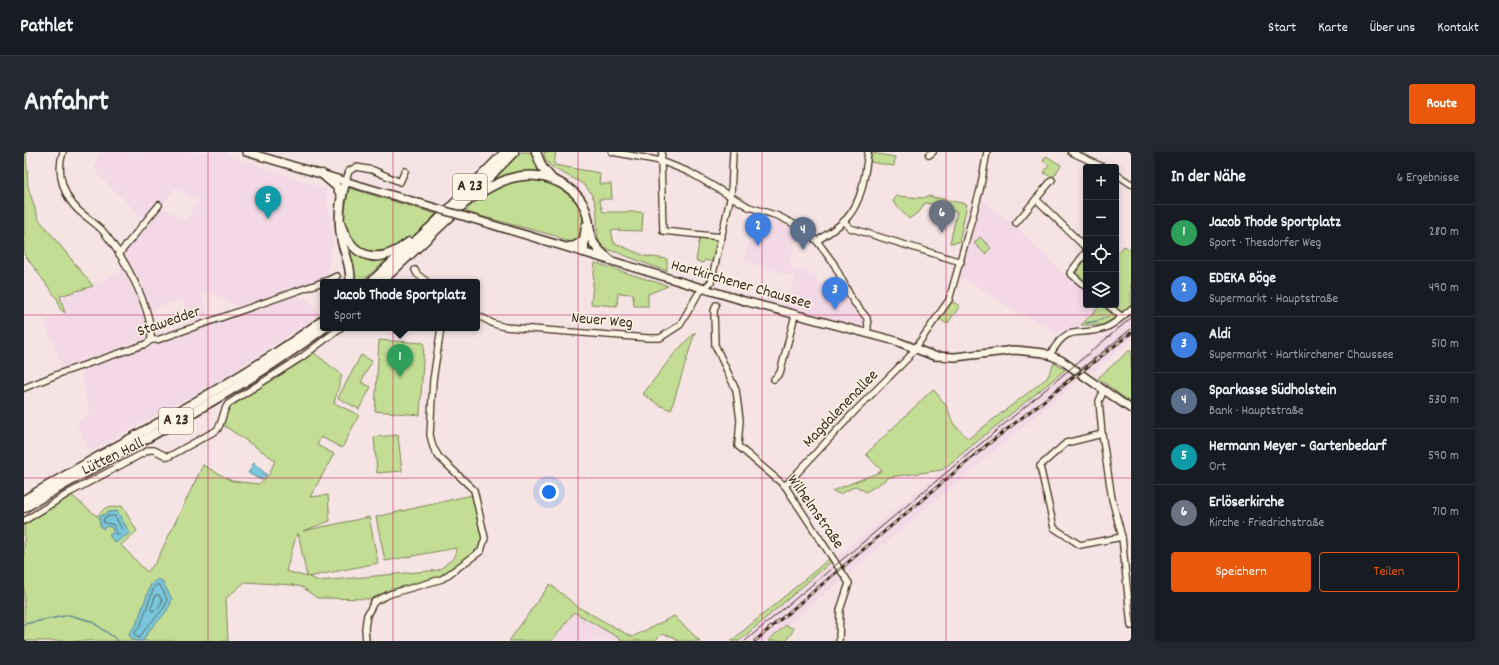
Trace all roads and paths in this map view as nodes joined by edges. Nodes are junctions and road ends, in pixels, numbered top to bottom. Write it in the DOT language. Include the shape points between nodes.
graph roads {
  1 [pos="63,152"];
  2 [pos="246,152"];
  3 [pos="505,152"];
  4 [pos="514,152"];
  5 [pos="536,152"];
  6 [pos="612,152"];
  7 [pos="662,152"];
  8 [pos="733,152"];
  9 [pos="868,152"];
  10 [pos="986,152"];
  11 [pos="1071,152"];
  12 [pos="660,161"];
  13 [pos="1097,164"];
  14 [pos="405,171"];
  15 [pos="322,174"];
  16 [pos="1119,176"];
  17 [pos="552,179"];
  18 [pos="346,180"];
  19 [pos="1052,180"];
  20 [pos="1131,184"];
  21 [pos="731,195"];
  22 [pos="342,196"];
  23 [pos="1036,199"];
  24 [pos="466,202"];
  25 [pos="159,205"];
  26 [pos="844,220"];
  27 [pos="340,223"];
  28 [pos="435,223"];
  29 [pos="1016,223"];
  30 [pos="722,236"];
  31 [pos="587,240"];
  32 [pos="818,241"];
  33 [pos="1083,245"];
  34 [pos="569,247"];
  35 [pos="584,252"];
  36 [pos="119,254"];
  37 [pos="1083,256"];
  38 [pos="609,259"];
  39 [pos="961,262"];
  40 [pos="415,270"];
  41 [pos="337,276"];
  42 [pos="330,279"];
  43 [pos="350,279"];
  44 [pos="374,279"];
  45 [pos="384,279"];
  46 [pos="421,279"];
  47 [pos="320,283"];
  48 [pos="1083,285"];
  49 [pos="705,289"];
  50 [pos="716,305"];
  51 [pos="1112,308"];
  52 [pos="1131,309"];
  53 [pos="795,315"];
  54 [pos="480,317"];
  55 [pos="1122,317"];
  56 [pos="320,319"];
  57 [pos="320,322"];
  58 [pos="309,331"];
  59 [pos="320,331"];
  60 [pos="336,331"];
  61 [pos="441,331"];
  62 [pos="867,333"];
  63 [pos="151,340"];
  64 [pos="916,348"];
  65 [pos="1050,355"];
  66 [pos="774,379"];
  67 [pos="24,388"];
  68 [pos="1104,390"];
  69 [pos="1131,409"];
  70 [pos="1102,434"];
  71 [pos="785,486"];
  72 [pos="24,500"];
  73 [pos="24,508"];
  74 [pos="24,521"];
  75 [pos="1122,537"];
  76 [pos="1130,598"];
  77 [pos="1131,626"];
  78 [pos="366,641"];
  79 [pos="839,641"];
  1 -- 36 [label="street" via="61,175 69,199 101,229"];
  2 -- 15 [label="main road, Hartkirchener Chaussee"];
  3 -- 28 [label="highway, A 23"];
  4 -- 24 [label="highway, A 23"];
  5 -- 17 [label="highway" via="542,167"];
  6 -- 12 [label="street"];
  7 -- 12 [label="street"];
  8 -- 21 [label="street, Neuer Weg"];
  9 -- 26 [label="street" via="860,196"];
  10 -- 39 [label="street, Magdalenenallee" via="980,190"];
  11 -- 13 [label="street"];
  12 -- 21 [label="street" via="689,172 720,192"];
  12 -- 30 [label="street" via="663,231"];
  14 -- 18 [label="street" via="400,182 356,167 349,171"];
  15 -- 18 [label="main road, Hartkirchener Chaussee"];
  15 -- 22 [label="highway" via="336,186"];
  16 -- 20 [label="street"];
  17 -- 24 [label="highway" via="531,175 507,179 493,184"];
  17 -- 31 [label="highway" via="570,189 584,207"];
  18 -- 22 [label="highway"];
  18 -- 34 [label="main road, Hartkirchener Chaussee, bridge"];
  19 -- 23 [label="street"];
  21 -- 30 [label="street, Neuer Weg"];
  21 -- 32 [label="street" via="749,207 792,222"];
  22 -- 27 [label="highway"];
  23 -- 29 [label="street"];
  23 -- 33 [label="street"];
  24 -- 45 [label="highway, A 23"];
  25 -- 36 [label="street"];
  26 -- 32 [label="street"];
  26 -- 39 [label="street" via="850,228"];
  27 -- 28 [label="highway" via="351,246 365,254 377,256 396,251"];
  27 -- 43 [label="highway"];
  28 -- 44 [label="highway, A 23"];
  30 -- 49 [label="street, Neuer Weg" via="711,282"];
  31 -- 34 [label="highway"];
  31 -- 35 [label="highway"];
  31 -- 38 [label="highway"];
  32 -- 62 [label="street" via="834,264 853,301 867,318"];
  34 -- 35 [label="main road, Hartkirchener Chaussee"];
  35 -- 38 [label="main road, Hartkirchener Chaussee"];
  36 -- 63 [label="street" via="141,296"];
  37 -- 48 [label="street" via="1070,274"];
  38 -- 49 [label="main road, Hartkirchener Chaussee"];
  39 -- 64 [label="street, Magdalenenallee" via="949,300"];
  40 -- 46 [label="street"];
  41 -- 42 [label="street, Stawedder"];
  47 -- 63 [label="street, Stawedder"];
  49 -- 53 [label="main road, Hartkirchener Chaussee"];
  49 -- 54 [label="street, Neuer Weg" via="698,294 680,325 660,338 503,326"];
  50 -- 71 [label="street, Wilhelmstraße" via="715,344 736,390 740,420 738,446"];
  51 -- 55 [label="street"];
  52 -- 55 [label="street"];
  53 -- 62 [label="main road, Hartkirchener Chaussee"];
  53 -- 66 [label="street" via="780,373"];
  55 -- 65 [label="street" via="1103,329 1065,335"];
  56 -- 58 [label="highway"];
  57 -- 58 [label="highway, A 23"];
  58 -- 72 [label="highway, A 23" via="225,386"];
  59 -- 73 [label="highway, A 23" via="228,392"];
  60 -- 74 [label="street, Lütten Hall" via="306,354 228,404 224,410 222,424 217,430 168,457 154,450 144,453 69,493"];
  61 -- 78 [label="street" via="433,380 430,436 439,457 474,490 485,538 481,550 442,580 390,594 374,602 367,615"];
  62 -- 64 [label="main road, Hartkirchener Chaussee"];
  63 -- 67 [label="street, Stawedder"];
  64 -- 65 [label="main road, Hartkirchener Chaussee" via="942,357 1015,350"];
  64 -- 71 [label="street, Magdalenenallee"];
  65 -- 68 [label="main road, Hartkirchener Chaussee"];
  68 -- 69 [label="main road, Hartkirchener Chaussee"];
  68 -- 70 [label="street" via="1099,401"];
  70 -- 75 [label="street" via="1112,499"];
  70 -- 75 [label="street" via="1066,442 1040,466 1054,528 1080,545"];
  71 -- 79 [label="street, Wilhelmstraße" via="849,583 840,610"];
  75 -- 76 [label="street"];
  76 -- 77 [label="street"];
}
